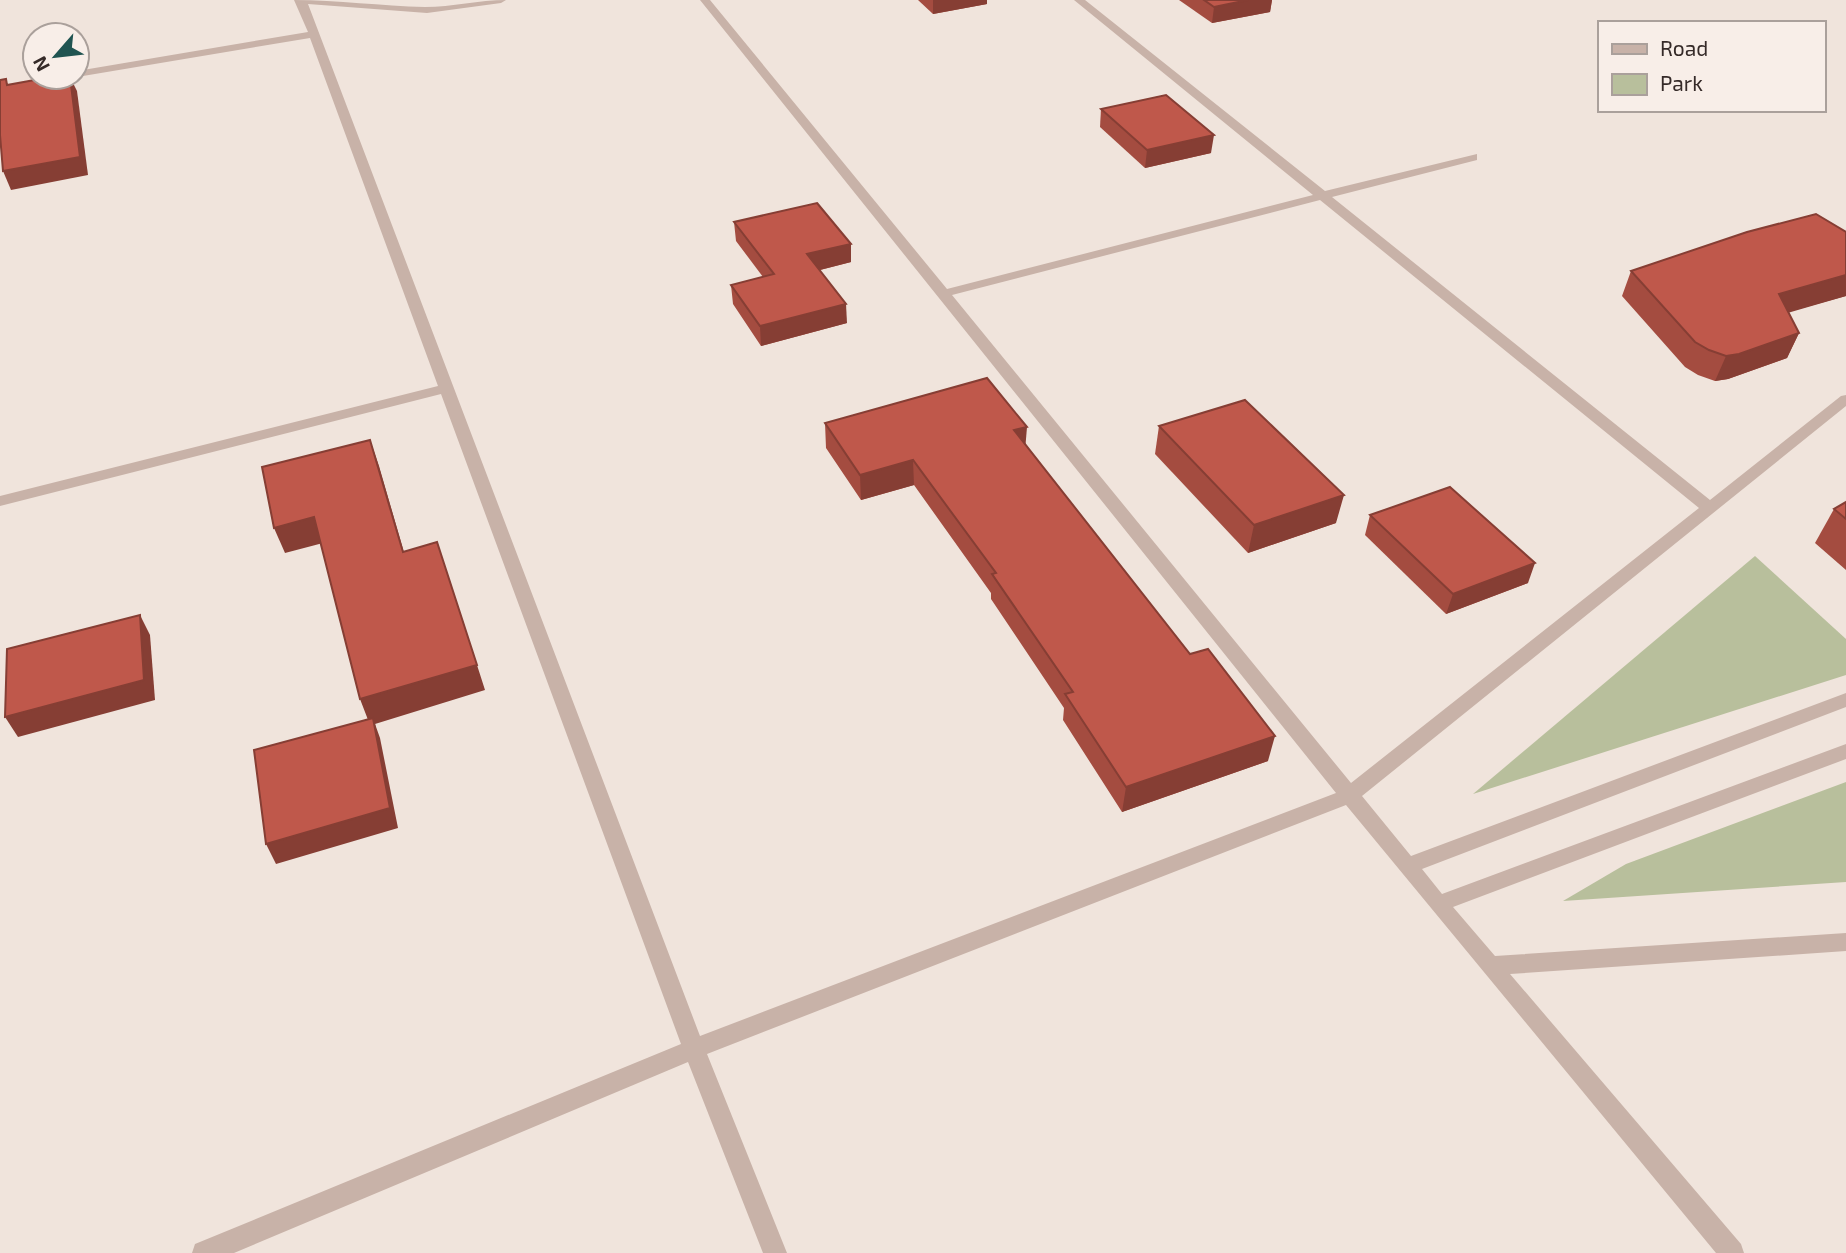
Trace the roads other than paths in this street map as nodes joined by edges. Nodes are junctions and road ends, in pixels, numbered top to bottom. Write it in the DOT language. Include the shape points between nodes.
graph roads {
  1 [pos="300,0"];
  2 [pos="501,0"];
  3 [pos="705,0"];
  4 [pos="1079,0"];
  5 [pos="315,34"];
  6 [pos="91,72"];
  7 [pos="1473,157"];
  8 [pos="1320,195"];
  9 [pos="942,294"];
  10 [pos="448,388"];
  11 [pos="1846,399"];
  12 [pos="0,501"];
  13 [pos="1710,508"];
  14 [pos="1846,700"];
  15 [pos="1846,751"];
  16 [pos="1349,796"];
  17 [pos="1407,866"];
  18 [pos="1438,904"];
  19 [pos="1846,942"];
  20 [pos="1491,966"];
  21 [pos="694,1049"];
  22 [pos="204,1253"];
  23 [pos="775,1253"];
  24 [pos="1732,1253"];
  1 -- 2 [label="street" via="427,10"];
  1 -- 5 [label="street"];
  3 -- 9 [label="street"];
  4 -- 8 [label="street"];
  5 -- 6 [label="street"];
  5 -- 10 [label="street"];
  7 -- 8 [label="street"];
  8 -- 9 [label="street"];
  8 -- 13 [label="street"];
  9 -- 16 [label="street"];
  10 -- 12 [label="street"];
  10 -- 21 [label="street"];
  11 -- 13 [label="street"];
  13 -- 16 [label="street"];
  14 -- 17 [label="street"];
  15 -- 18 [label="street"];
  16 -- 17 [label="street"];
  16 -- 21 [label="street"];
  17 -- 18 [label="street"];
  18 -- 20 [label="street"];
  19 -- 20 [label="street"];
  20 -- 24 [label="street"];
  21 -- 22 [label="street"];
  21 -- 23 [label="street"];
}
